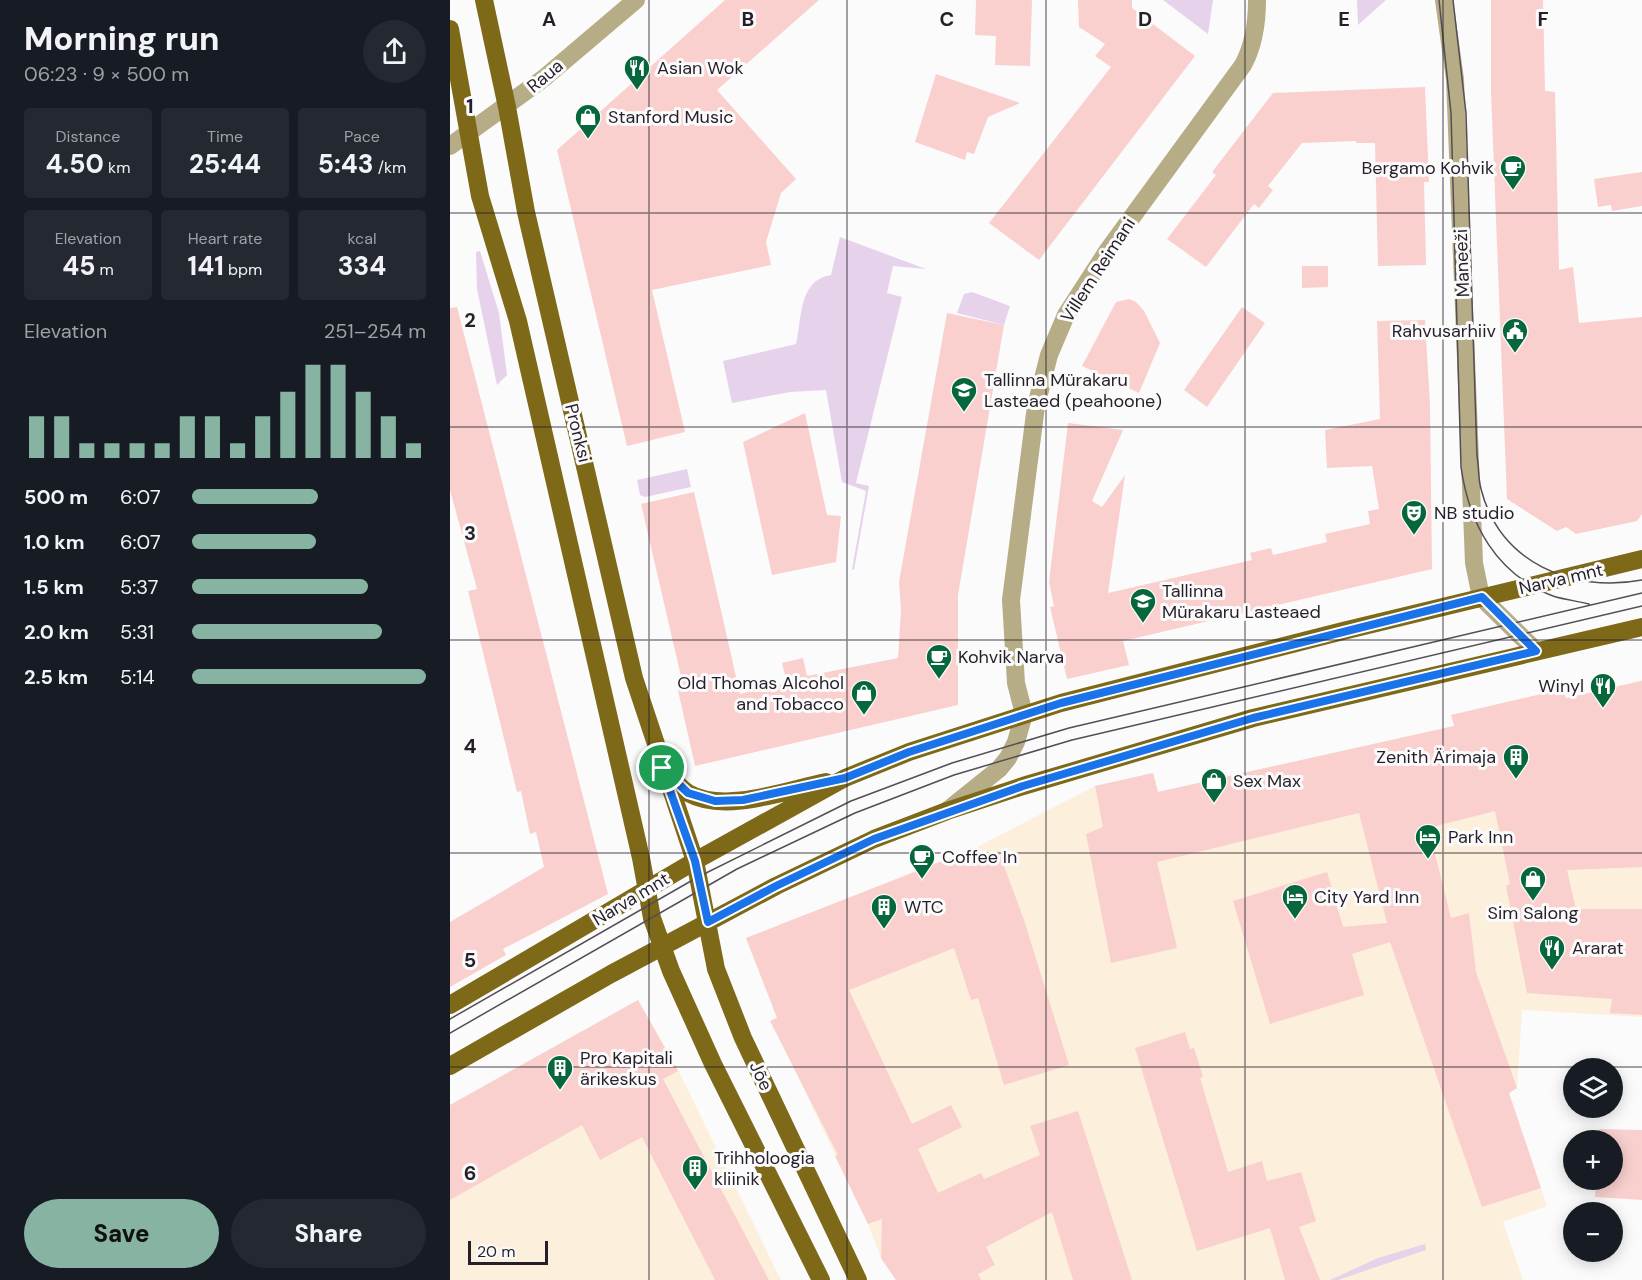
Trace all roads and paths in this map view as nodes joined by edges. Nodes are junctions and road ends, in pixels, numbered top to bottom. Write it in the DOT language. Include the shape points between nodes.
graph roads {
  1 [pos="484,0"];
  2 [pos="636,0"];
  3 [pos="1257,0"];
  4 [pos="1444,0"];
  5 [pos="450,29"];
  6 [pos="507,107"];
  7 [pos="469,133"];
  8 [pos="450,146"];
  9 [pos="1642,559"];
  10 [pos="1482,597"];
  11 [pos="1642,627"];
  12 [pos="1536,651"];
  13 [pos="1024,714"];
  14 [pos="662,768"];
  15 [pos="845,778"];
  16 [pos="947,811"];
  17 [pos="695,861"];
  18 [pos="646,890"];
  19 [pos="708,922"];
  20 [pos="661,947"];
  21 [pos="450,1005"];
  22 [pos="450,1066"];
  23 [pos="821,1280"];
  24 [pos="858,1280"];
  1 -- 6 [label="main road, Pronksi"];
  2 -- 6 [label="street, Raua"];
  3 -- 13 [label="street, Villem Reimani" via="1255,31 1243,65 1108,250 1066,315 1049,356 1036,406 1011,600 1016,683"];
  4 -- 10 [label="street, Maneeži" via="1455,79 1474,563"];
  5 -- 7 [label="main road, Pronksi"];
  6 -- 7 [label="street, Raua"];
  6 -- 14 [label="main road, Pronksi" via="526,212 634,678"];
  7 -- 8 [label="street, Raua"];
  7 -- 18 [label="main road, Pronksi" via="480,196 518,321"];
  9 -- 10 [label="main road, Narva mnt"];
  10 -- 12 [label="street"];
  10 -- 13 [label="main road, Narva mnt"];
  11 -- 12 [label="main road"];
  12 -- 16 [label="main road" via="1253,718"];
  13 -- 15 [label="main road, Narva mnt"];
  13 -- 16 [label="street" via="1016,742 1004,763"];
  14 -- 15 [label="main road" via="688,793 715,801 743,800"];
  14 -- 17 [label="main road, Pronksi"];
  15 -- 17 [label="main road, Narva mnt"];
  16 -- 19 [label="main road" via="865,843"];
  17 -- 18 [label="main road, Narva mnt"];
  17 -- 19 [label="main road, Jõe"];
  18 -- 20 [label="main road, Jõe"];
  18 -- 21 [label="main road, Narva mnt"];
  19 -- 20 [label="main road"];
  19 -- 24 [label="main road, Jõe" via="716,969 732,1010"];
  20 -- 22 [label="main road"];
  20 -- 23 [label="main road, Jõe" via="713,1064"];
}
